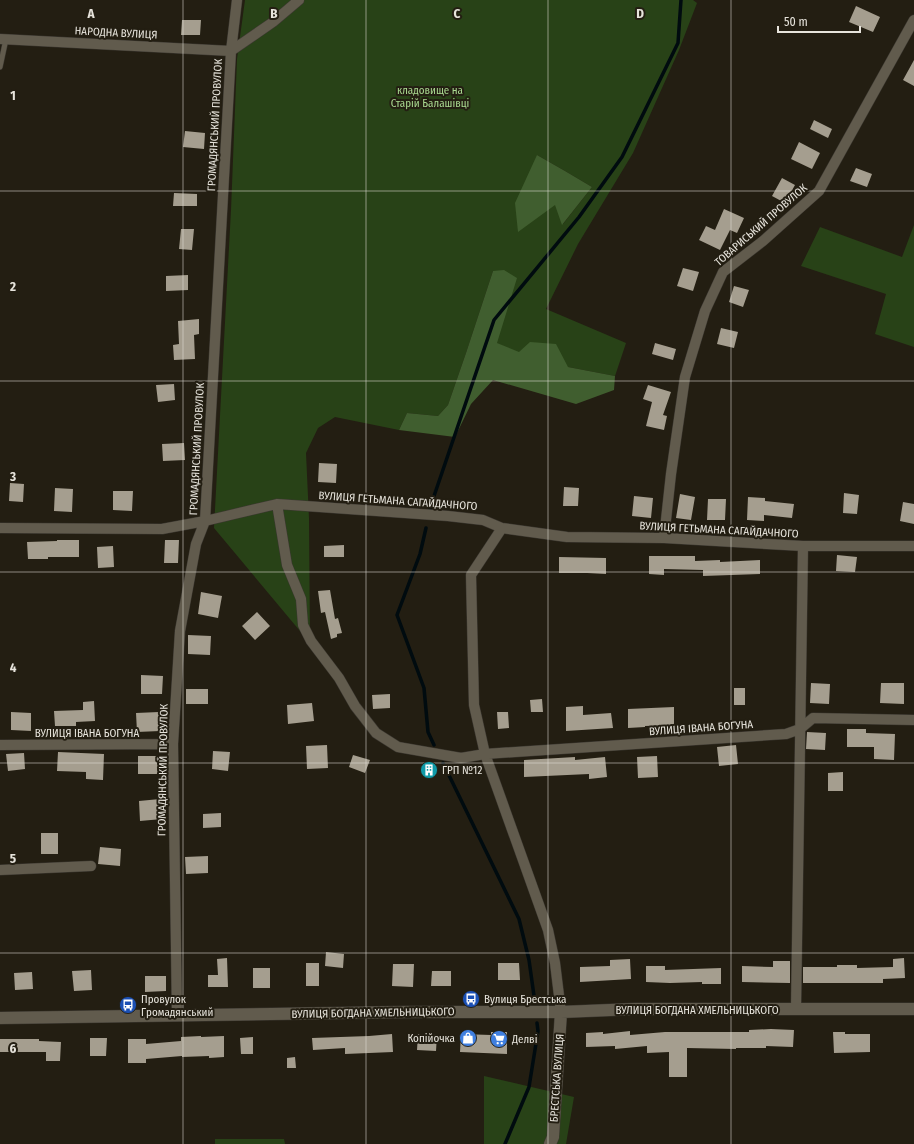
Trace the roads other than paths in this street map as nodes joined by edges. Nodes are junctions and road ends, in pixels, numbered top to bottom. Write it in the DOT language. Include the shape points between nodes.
graph roads {
  1 [pos="237,0"];
  2 [pos="299,0"];
  3 [pos="914,20"];
  4 [pos="3,39"];
  5 [pos="231,51"];
  6 [pos="0,67"];
  7 [pos="277,504"];
  8 [pos="205,521"];
  9 [pos="0,528"];
  10 [pos="502,528"];
  11 [pos="664,538"];
  12 [pos="803,546"];
  13 [pos="914,546"];
  14 [pos="914,720"];
  15 [pos="800,729"];
  16 [pos="173,744"];
  17 [pos="0,745"];
  18 [pos="485,754"];
  19 [pos="91,866"];
  20 [pos="0,870"];
  21 [pos="796,1009"];
  22 [pos="914,1009"];
  23 [pos="561,1012"];
  24 [pos="177,1016"];
  25 [pos="0,1018"];
  26 [pos="550,1144"];
  1 -- 5 [label="street, ГРОМАДЯНСЬКИЙ ПРОВУЛОК"];
  2 -- 5 [label="street"];
  3 -- 11 [label="street, ТОВАРИСЬКИЙ ПРОВУЛОК" via="819,191 763,241 723,272 705,311 685,377"];
  4 -- 5 [label="street, НАРОДНА ВУЛИЦЯ"];
  4 -- 6 [label="lane"];
  5 -- 8 [label="street, ГРОМАДЯНСЬКИЙ ПРОВУЛОК"];
  7 -- 8 [label="street, ВУЛИЦЯ ГЕТЬМАНА САГАЙДАЧНОГО"];
  7 -- 10 [label="street, ВУЛИЦЯ ГЕТЬМАНА САГАЙДАЧНОГО" via="448,516 483,520"];
  7 -- 18 [label="street" via="287,565 302,599 303,625 311,641 376,733 398,747 461,758"];
  8 -- 9 [label="street, ВУЛИЦЯ ГЕТЬМАНА САГАЙДАЧНОГО" via="162,529"];
  8 -- 16 [label="street, ГРОМАДЯНСЬКИЙ ПРОВУЛОК" via="196,544 180,631"];
  10 -- 11 [label="street, ВУЛИЦЯ ГЕТЬМАНА САГАЙДАЧНОГО" via="567,537"];
  10 -- 18 [label="street" via="471,575 474,705"];
  11 -- 12 [label="street, ВУЛИЦЯ ГЕТЬМАНА САГАЙДАЧНОГО"];
  12 -- 13 [label="street, ВУЛИЦЯ ГЕТЬМАНА САГАЙДАЧНОГО"];
  12 -- 15 [label="street"];
  14 -- 15 [label="street, ВУЛИЦЯ ІВАНА БОГУНА" via="813,718"];
  15 -- 18 [label="street, ВУЛИЦЯ ІВАНА БОГУНА" via="786,734"];
  15 -- 21 [label="street"];
  16 -- 17 [label="street, ВУЛИЦЯ ІВАНА БОГУНА"];
  16 -- 24 [label="street, ГРОМАДЯНСЬКИЙ ПРОВУЛОК"];
  18 -- 23 [label="street" via="548,930"];
  19 -- 20 [label="street"];
  21 -- 22 [label="street, ВУЛИЦЯ БОГДАНА ХМЕЛЬНИЦЬКОГО"];
  21 -- 23 [label="street, ВУЛИЦЯ БОГДАНА ХМЕЛЬНИЦЬКОГО" via="635,1009"];
  23 -- 24 [label="street, ВУЛИЦЯ БОГДАНА ХМЕЛЬНИЦЬКОГО"];
  23 -- 26 [label="street, БРЕСТСЬКА ВУЛИЦЯ" via="553,1137"];
  24 -- 25 [label="street, ВУЛИЦЯ БОГДАНА ХМЕЛЬНИЦЬКОГО"];
}
